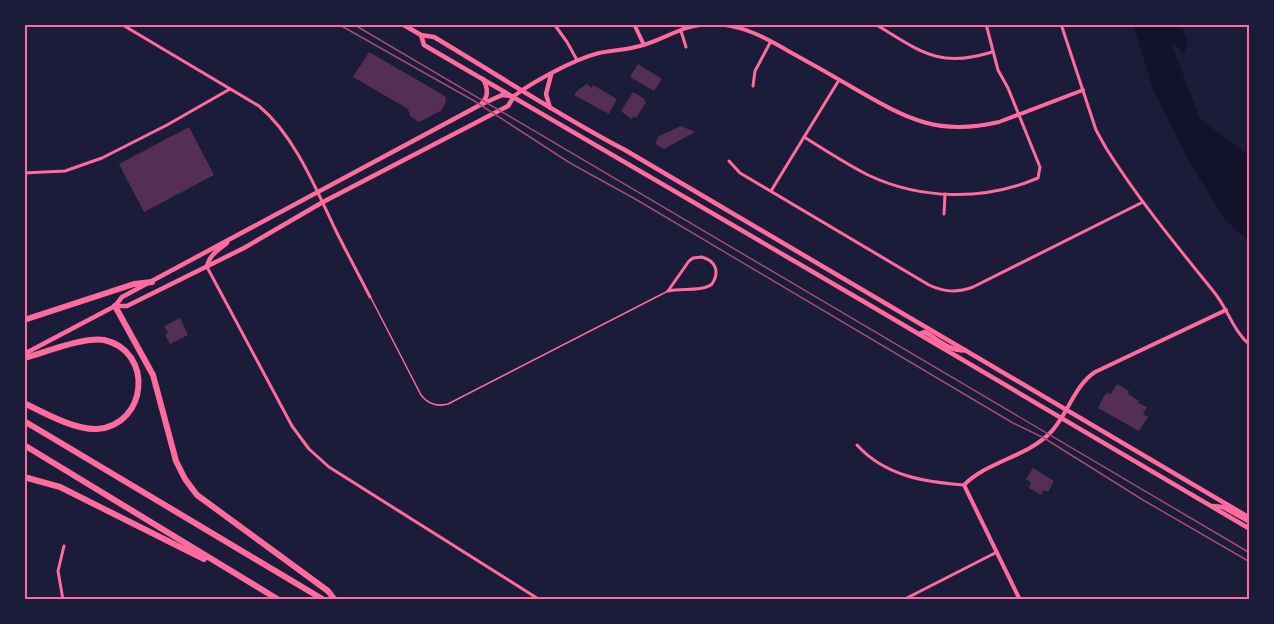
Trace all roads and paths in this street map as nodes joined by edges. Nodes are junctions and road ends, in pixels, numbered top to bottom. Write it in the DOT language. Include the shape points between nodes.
graph roads {
  1 [pos="121,24"];
  2 [pos="402,24"];
  3 [pos="554,24"];
  4 [pos="634,24"];
  5 [pos="875,24"];
  6 [pos="885,24"];
  7 [pos="986,24"];
  8 [pos="1061,24"];
  9 [pos="725,25"];
  10 [pos="882,28"];
  11 [pos="680,29"];
  12 [pos="421,35"];
  13 [pos="771,41"];
  14 [pos="644,45"];
  15 [pos="686,47"];
  16 [pos="993,52"];
  17 [pos="578,61"];
  18 [pos="551,75"];
  19 [pos="483,79"];
  20 [pos="839,80"];
  21 [pos="753,86"];
  22 [pos="230,89"];
  23 [pos="523,89"];
  24 [pos="1083,90"];
  25 [pos="514,96"];
  26 [pos="480,105"];
  27 [pos="550,108"];
  28 [pos="1018,115"];
  29 [pos="804,137"];
  30 [pos="729,161"];
  31 [pos="24,173"];
  32 [pos="318,192"];
  33 [pos="771,192"];
  34 [pos="945,194"];
  35 [pos="323,202"];
  36 [pos="1143,202"];
  37 [pos="945,214"];
  38 [pos="242,233"];
  39 [pos="207,267"];
  40 [pos="152,282"];
  41 [pos="668,291"];
  42 [pos="370,297"];
  43 [pos="115,306"];
  44 [pos="1226,310"];
  45 [pos="24,320"];
  46 [pos="919,334"];
  47 [pos="1250,345"];
  48 [pos="965,350"];
  49 [pos="24,354"];
  50 [pos="24,358"];
  51 [pos="24,403"];
  52 [pos="1066,410"];
  53 [pos="1061,418"];
  54 [pos="24,421"];
  55 [pos="24,445"];
  56 [pos="857,445"];
  57 [pos="1130,458"];
  58 [pos="1169,470"];
  59 [pos="24,477"];
  60 [pos="964,486"];
  61 [pos="1210,505"];
  62 [pos="1250,520"];
  63 [pos="1250,529"];
  64 [pos="64,546"];
  65 [pos="997,552"];
  66 [pos="245,580"];
  67 [pos="63,600"];
  68 [pos="71,600"];
  69 [pos="96,600"];
  70 [pos="103,600"];
  71 [pos="279,600"];
  72 [pos="324,600"];
  73 [pos="334,600"];
  74 [pos="540,600"];
  75 [pos="903,600"];
  76 [pos="1020,600"];
  1 -- 22 [label="street"];
  2 -- 12 [label="main road"];
  3 -- 17 [label="street"];
  4 -- 14 [label="street"];
  5 -- 10 [label="street"];
  6 -- 10 [label="street"];
  7 -- 16 [label="street"];
  8 -- 24 [label="street"];
  9 -- 11 [label="street"];
  9 -- 13 [label="street"];
  10 -- 16 [label="street" via="939,58 968,59"];
  11 -- 14 [label="street"];
  11 -- 15 [label="street"];
  12 -- 19 [label="main road" via="424,45"];
  12 -- 23 [label="main road" via="434,37"];
  13 -- 20 [label="street"];
  13 -- 21 [label="street" via="755,71"];
  14 -- 17 [label="street"];
  16 -- 28 [label="street"];
  17 -- 18 [label="street"];
  18 -- 23 [label="street"];
  18 -- 27 [label="main road" via="546,94"];
  19 -- 25 [label="main road"];
  19 -- 26 [label="main road" via="488,90"];
  20 -- 28 [label="street" via="895,112 932,125 970,127"];
  20 -- 29 [label="street"];
  22 -- 31 [label="street" via="102,158 65,171"];
  22 -- 32 [label="street" via="259,106 279,124"];
  23 -- 25 [label="street"];
  23 -- 27 [label="main road"];
  24 -- 28 [label="street"];
  24 -- 36 [label="street" via="1096,130"];
  25 -- 26 [label="main road" via="502,95"];
  25 -- 35 [label="main road" via="508,106"];
  25 -- 46 [label="main road"];
  26 -- 32 [label="main road"];
  27 -- 48 [label="main road"];
  28 -- 34 [label="street" via="1040,166 1038,178 991,192"];
  29 -- 33 [label="street"];
  29 -- 34 [label="street" via="881,180"];
  30 -- 33 [label="street" via="740,173"];
  32 -- 35 [label="street"];
  32 -- 38 [label="main road"];
  33 -- 36 [label="street" via="929,285 948,291 973,287"];
  34 -- 37 [label="street"];
  35 -- 39 [label="main road"];
  35 -- 42 [label="street"];
  36 -- 44 [label="street"];
  38 -- 39 [label="main road" via="215,252"];
  38 -- 40 [label="main road"];
  39 -- 43 [label="main road" via="127,306"];
  39 -- 74 [label="street" via="292,426 309,449 329,467"];
  40 -- 43 [label="main road" via="122,297"];
  40 -- 45 [label="highway" via="134,284"];
  41 -- 41 [label="street" via="710,286 716,277 713,263 702,257 693,258"];
  41 -- 42 [label="lane" via="440,406 421,395"];
  43 -- 49 [label="main road"];
  43 -- 73 [label="highway" via="153,375 184,479 205,501 328,591"];
  44 -- 47 [label="street" via="1239,335"];
  44 -- 52 [label="street" via="1095,372 1083,382"];
  46 -- 48 [label="main road" via="925,332 953,348"];
  46 -- 53 [label="main road"];
  48 -- 52 [label="main road"];
  50 -- 51 [label="highway" via="103,339 129,355 140,380 133,408 123,419 103,428 82,427"];
  52 -- 53 [label="street"];
  52 -- 58 [label="main road"];
  53 -- 57 [label="main road"];
  53 -- 60 [label="street" via="1035,444"];
  54 -- 72 [label="highway"];
  55 -- 66 [label="highway"];
  56 -- 60 [label="street" via="874,461 902,475"];
  57 -- 58 [label="main road" via="1158,471"];
  57 -- 61 [label="main road"];
  58 -- 62 [label="main road"];
  59 -- 66 [label="highway" via="60,487"];
  60 -- 65 [label="street"];
  61 -- 62 [label="main road"];
  61 -- 63 [label="main road"];
  64 -- 67 [label="street" via="58,571"];
  65 -- 75 [label="street"];
  65 -- 76 [label="street"];
  66 -- 71 [label="highway"];
  68 -- 69 [label="street"];
  69 -- 70 [label="street"];
}
